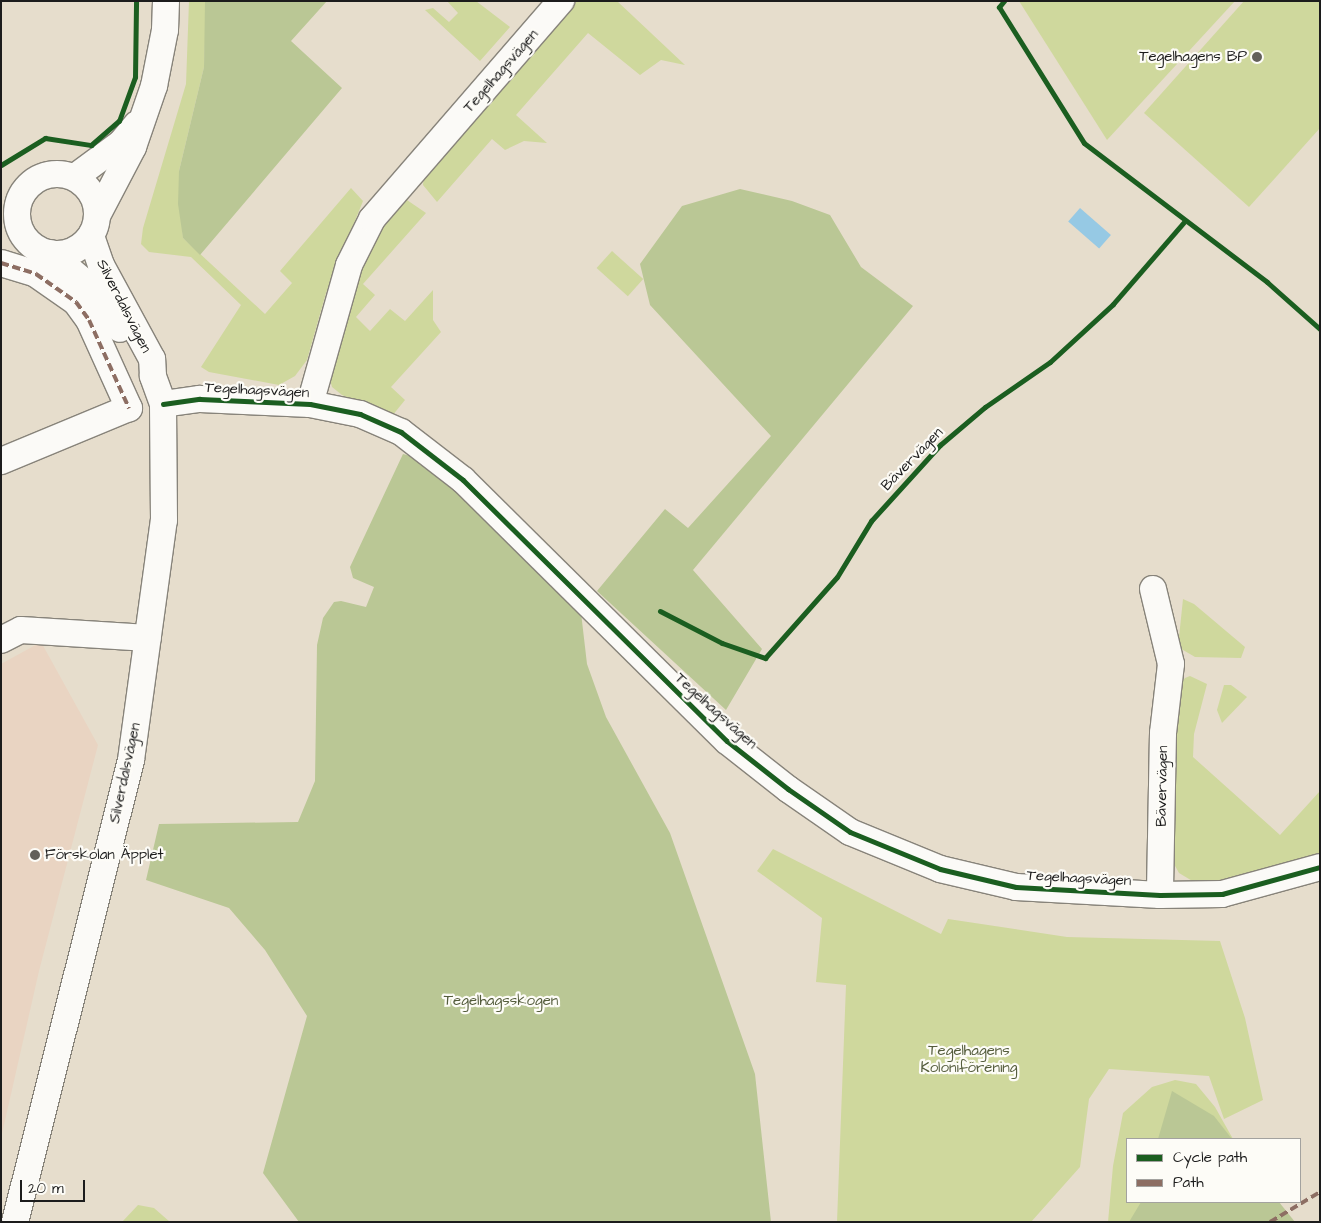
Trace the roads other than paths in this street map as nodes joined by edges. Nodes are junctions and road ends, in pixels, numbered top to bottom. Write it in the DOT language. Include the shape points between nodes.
graph roads {
  1 [pos="166,1"];
  2 [pos="561,1"];
  3 [pos="140,121"];
  4 [pos="76,177"];
  5 [pos="10,205"];
  6 [pos="95,225"];
  7 [pos="1,241"];
  8 [pos="40,249"];
  9 [pos="1,263"];
  10 [pos="152,376"];
  11 [pos="163,404"];
  12 [pos="310,404"];
  13 [pos="1,461"];
  14 [pos="1153,589"];
  15 [pos="148,638"];
  16 [pos="1,640"];
  17 [pos="1320,867"];
  18 [pos="1160,895"];
  19 [pos="14,1222"];
  1 -- 3 [label="street" via="165,30 154,86"];
  2 -- 12 [label="street, Tegelhagsvägen" via="372,219 349,265"];
  3 -- 4 [label="street" via="120,143"];
  3 -- 6 [label="street" via="134,147"];
  4 -- 5 [label="street" via="62,173 38,178"];
  4 -- 6 [label="street" via="89,188"];
  5 -- 8 [label="street" via="18,225"];
  6 -- 8 [label="street" via="81,247 63,254"];
  6 -- 10 [label="street, Silverdalsvägen" via="101,265 152,360"];
  7 -- 8 [label="street"];
  8 -- 10 [label="street, Silverdalsvägen" via="70,268 111,312 136,360"];
  9 -- 13 [label="street" via="36,274 76,302 89,320 129,408"];
  10 -- 11 [label="street, Silverdalsvägen"];
  11 -- 12 [label="street, Tegelhagsvägen" via="200,399"];
  11 -- 15 [label="street, Silverdalsvägen" via="164,520"];
  12 -- 18 [label="street, Tegelhagsvägen" via="360,414 401,432 463,480 727,741 850,832 940,869 1016,888"];
  14 -- 18 [label="street, Bävervägen" via="1171,664 1164,733"];
  15 -- 16 [label="street" via="21,630"];
  15 -- 19 [label="street, Silverdalsvägen" via="131,760"];
  17 -- 18 [label="street, Tegelhagsvägen" via="1222,894"];
}
